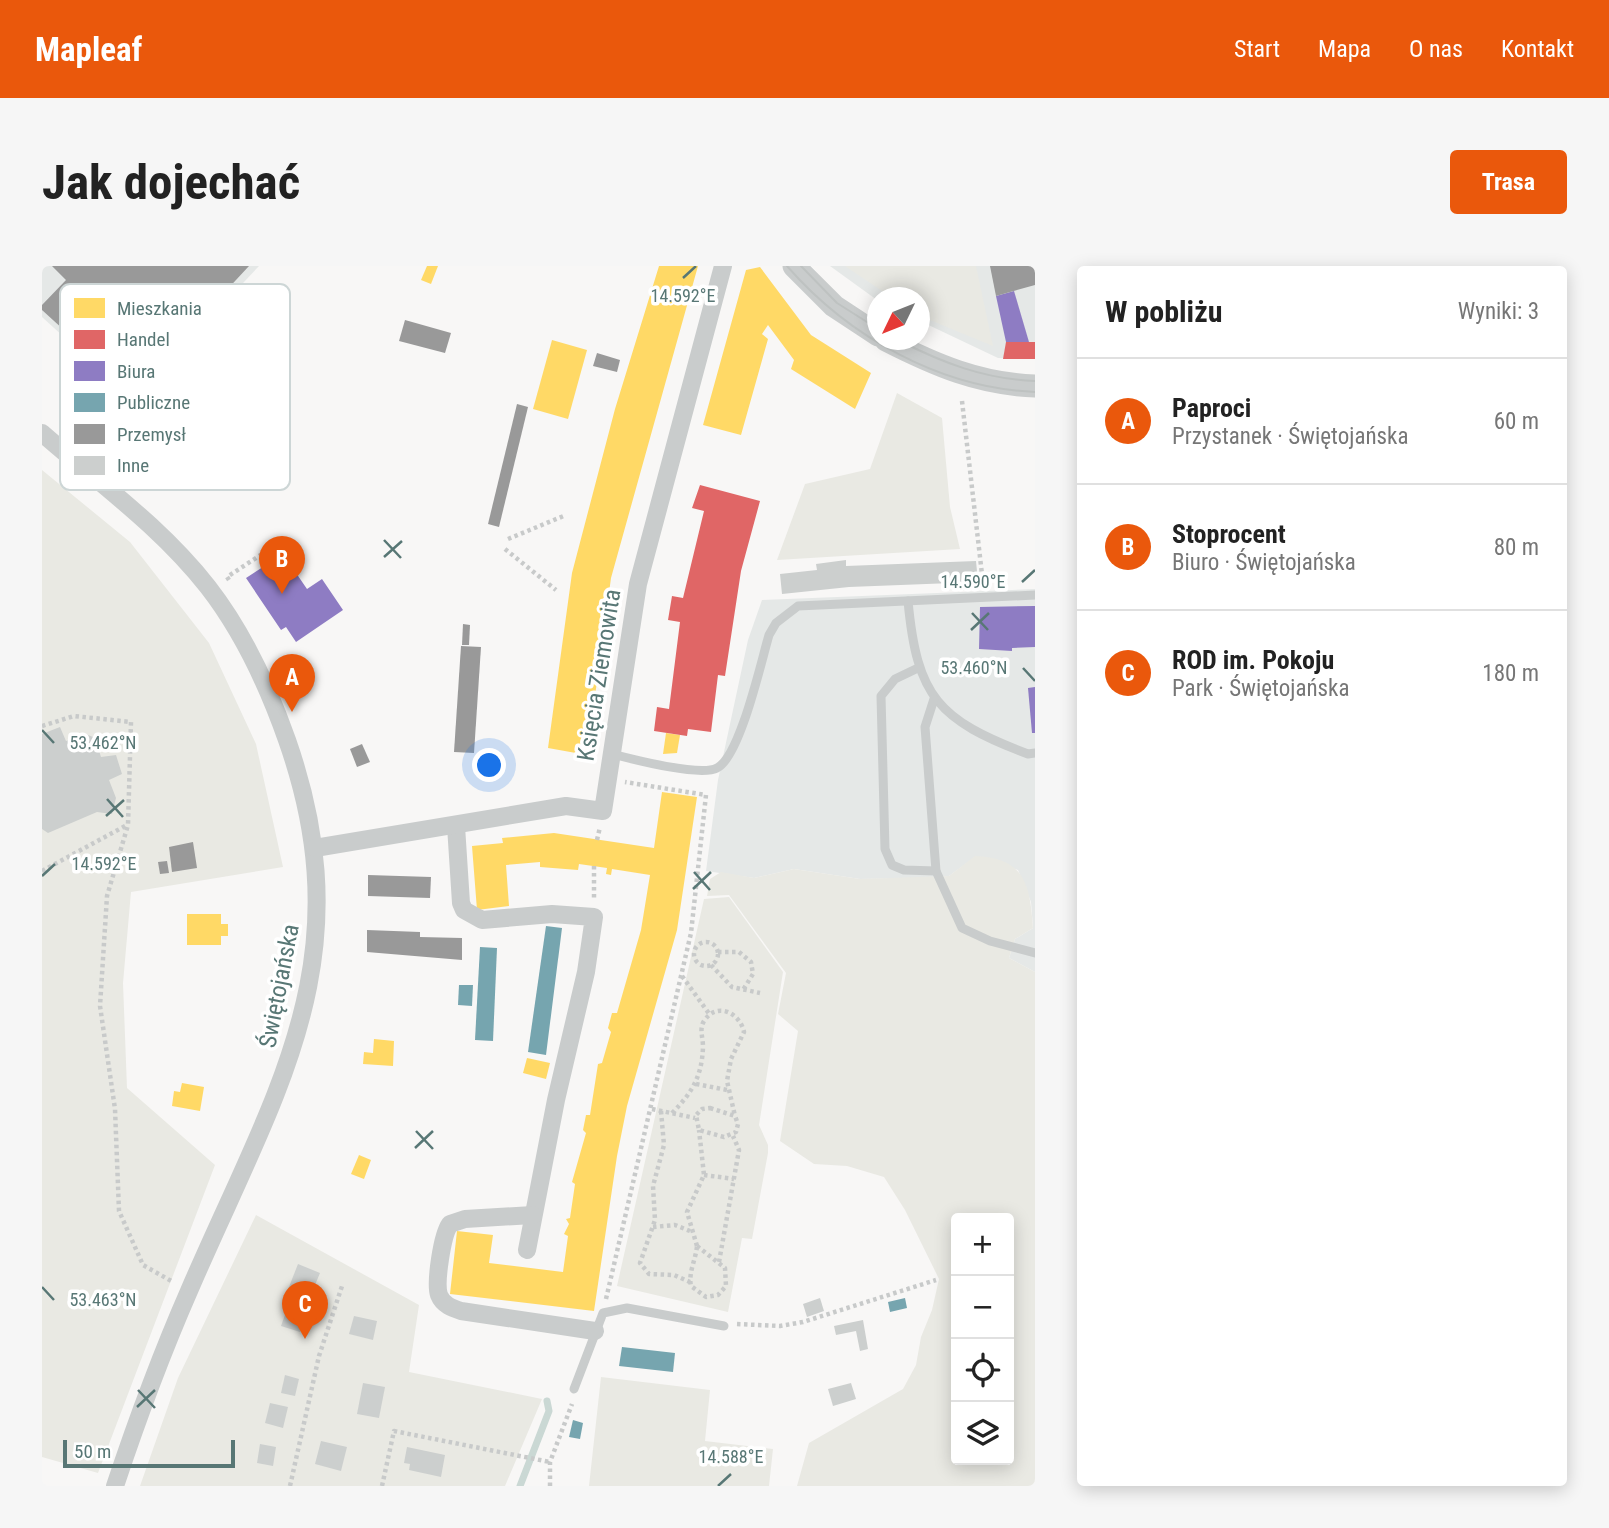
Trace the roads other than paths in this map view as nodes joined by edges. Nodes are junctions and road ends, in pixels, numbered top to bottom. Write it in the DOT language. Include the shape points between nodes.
graph roads {
  1 [pos="723,266"];
  2 [pos="794,266"];
  3 [pos="867,328"];
  4 [pos="907,350"];
  5 [pos="1035,386"];
  6 [pos="42,433"];
  7 [pos="60,448"];
  8 [pos="112,490"];
  9 [pos="1035,595"];
  10 [pos="908,601"];
  11 [pos="918,668"];
  12 [pos="934,699"];
  13 [pos="612,754"];
  14 [pos="1035,754"];
  15 [pos="456,826"];
  16 [pos="315,848"];
  17 [pos="936,871"];
  18 [pos="1035,953"];
  19 [pos="533,1215"];
  20 [pos="527,1250"];
  21 [pos="724,1326"];
  22 [pos="595,1331"];
  23 [pos="574,1389"];
  24 [pos="115,1486"];
  1 -- 13 [label="street, Księcia Ziemowita" via="647,542"];
  2 -- 3 [label="street" via="834,306"];
  4 -- 5 [label="street" via="977,380"];
  6 -- 7 [label="street, Świętojańska"];
  8 -- 16 [label="street, Świętojańska" via="175,549 234,626 275,707 307,803"];
  9 -- 10 [label="lane"];
  10 -- 11 [label="lane"];
  10 -- 13 [label="lane" via="797,606 785,615 769,635 735,749 717,768 661,765"];
  11 -- 12 [label="lane"];
  11 -- 17 [label="lane" via="895,679 881,696 885,849 891,865"];
  12 -- 14 [label="lane" via="957,721 983,736"];
  12 -- 17 [label="lane" via="925,727"];
  13 -- 15 [label="street, Księcia Ziemowita" via="603,811 566,806"];
  15 -- 16 [label="street, Księcia Ziemowita"];
  15 -- 19 [label="street" via="461,902 471,916 482,920 552,914 594,917"];
  16 -- 24 [label="street, Świętojańska" via="318,914 312,973 283,1082 189,1291"];
  17 -- 18 [label="lane" via="962,928"];
  19 -- 20 [label="street"];
  19 -- 22 [label="street" via="450,1224 444,1236 440,1297 461,1311"];
  21 -- 22 [label="lane" via="627,1308 603,1313"];
  22 -- 23 [label="lane"];
}
